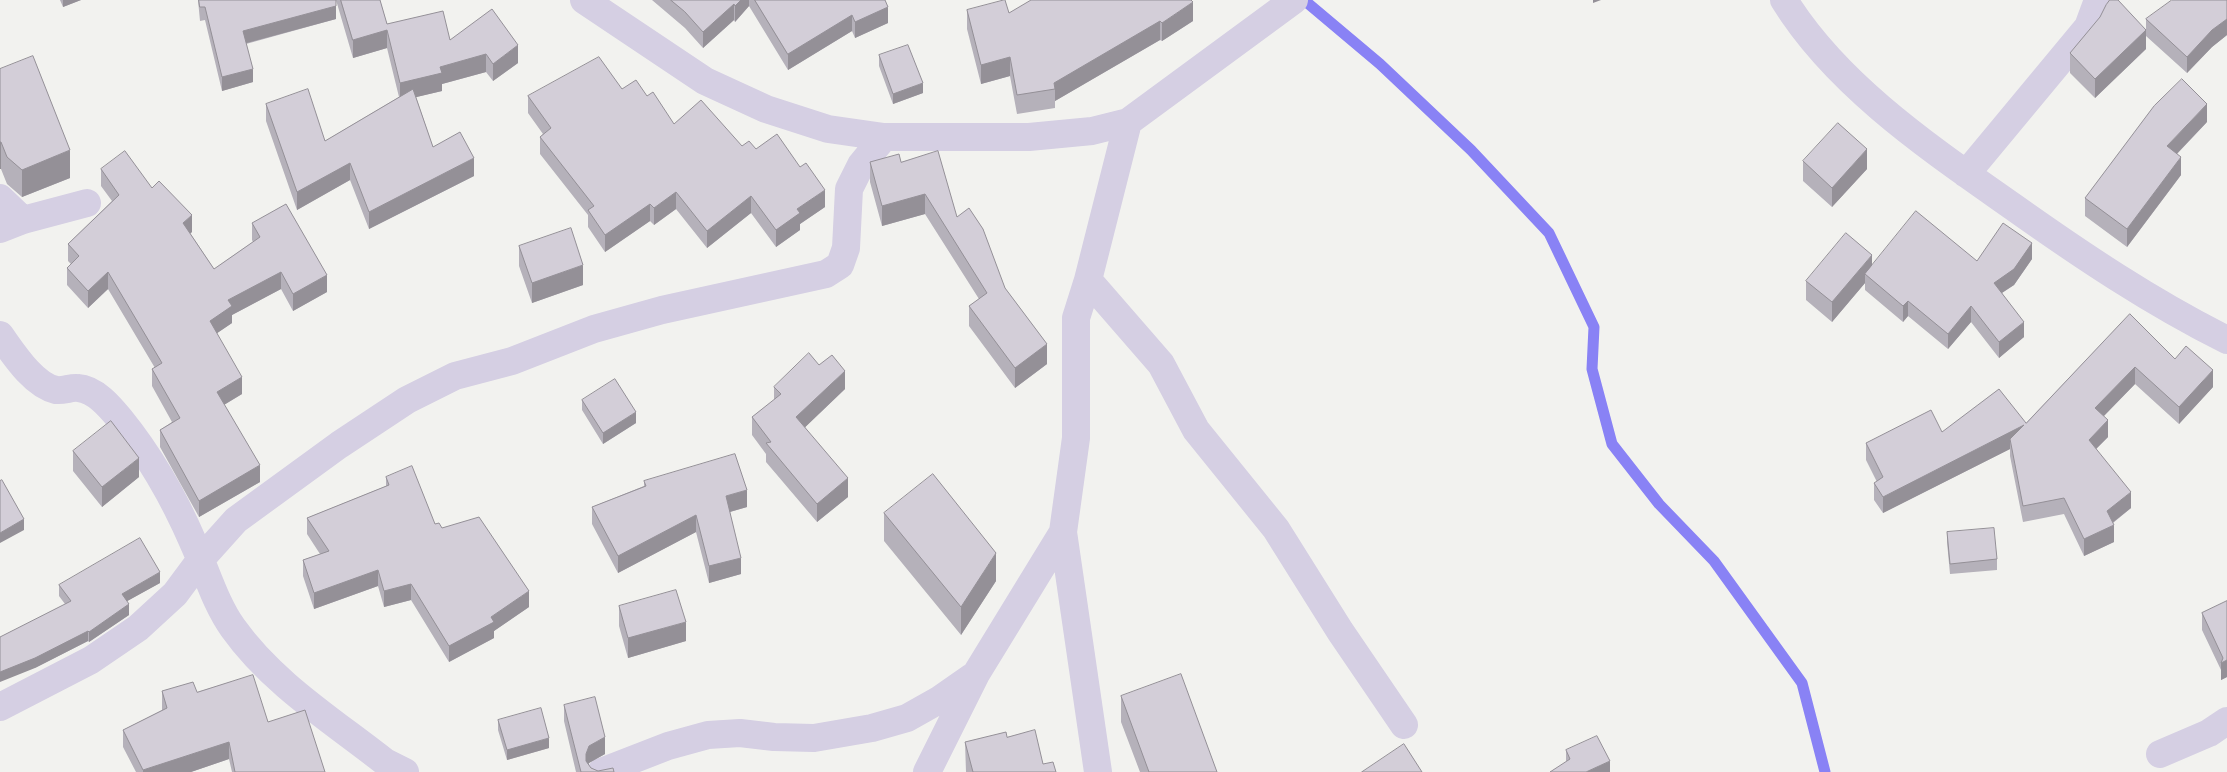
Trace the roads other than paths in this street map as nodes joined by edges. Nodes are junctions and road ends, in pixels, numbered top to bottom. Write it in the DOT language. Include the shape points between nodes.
graph roads {
  1 [pos="584,0"];
  2 [pos="1294,0"];
  3 [pos="1784,0"];
  4 [pos="2098,0"];
  5 [pos="1128,122"];
  6 [pos="884,137"];
  7 [pos="1966,174"];
  8 [pos="0,198"];
  9 [pos="86,203"];
  10 [pos="12,225"];
  11 [pos="1088,280"];
  12 [pos="0,335"];
  13 [pos="2227,340"];
  14 [pos="1063,532"];
  15 [pos="201,559"];
  16 [pos="976,674"];
  17 [pos="0,707"];
  18 [pos="2227,721"];
  19 [pos="1404,725"];
  20 [pos="2160,754"];
  21 [pos="405,772"];
  22 [pos="604,772"];
  23 [pos="927,772"];
  24 [pos="1098,772"];
  1 -- 6 [label="street" via="705,81 766,109 828,129"];
  2 -- 5 [label="street"];
  3 -- 7 [label="street" via="1797,22 1861,90"];
  4 -- 7 [label="street" via="2088,27"];
  5 -- 6 [label="street" via="1092,131 1029,137"];
  5 -- 11 [label="street"];
  6 -- 15 [label="street" via="861,165 849,188 846,248 840,265 826,274 662,310 594,329 512,362 455,376 407,400 285,483 236,520"];
  7 -- 13 [label="street" via="2084,256 2186,319"];
  8 -- 10 [label="street"];
  9 -- 10 [label="street"];
  11 -- 14 [label="street" via="1076,318 1076,438"];
  11 -- 19 [label="street" via="1161,364 1196,430 1276,528"];
  12 -- 15 [label="street" via="21,364 42,383 55,390 78,388 96,394 119,418 155,468"];
  14 -- 16 [label="street"];
  14 -- 24 [label="street"];
  15 -- 17 [label="street" via="175,594 138,628 91,660"];
  15 -- 21 [label="street" via="232,627 274,676 385,762"];
  16 -- 22 [label="street" via="907,718 872,728 814,738 708,734"];
  16 -- 23 [label="street"];
  18 -- 20 [label="street" via="2209,734"];
}
